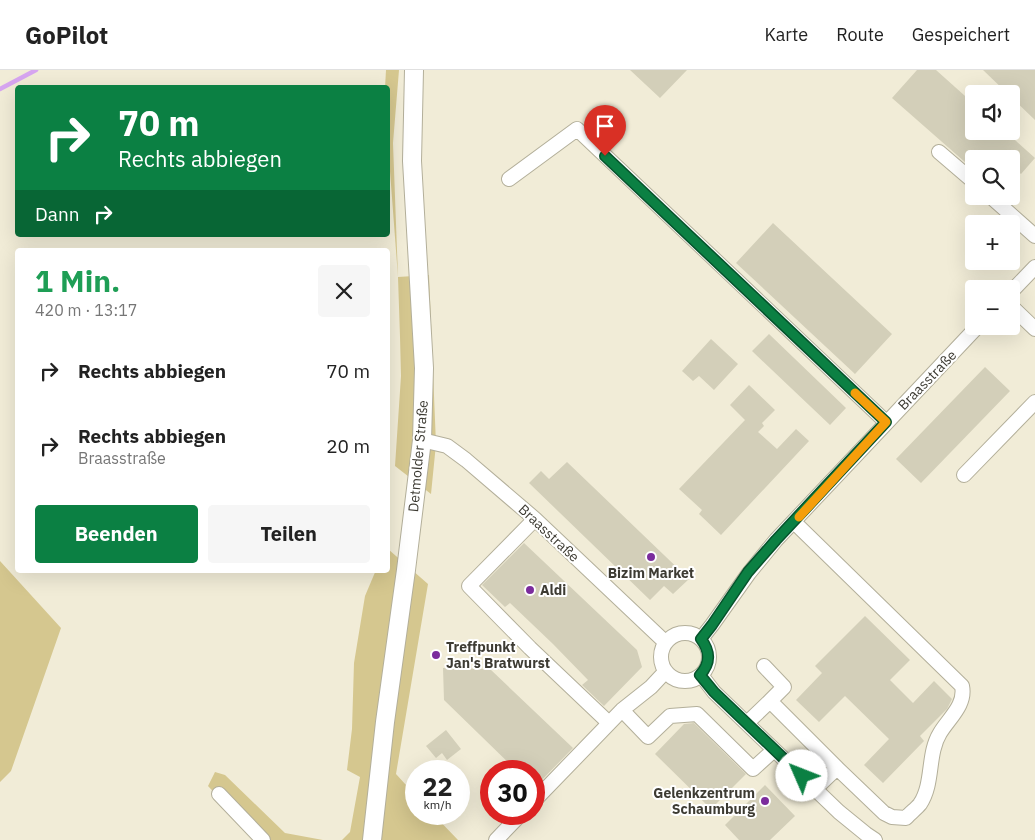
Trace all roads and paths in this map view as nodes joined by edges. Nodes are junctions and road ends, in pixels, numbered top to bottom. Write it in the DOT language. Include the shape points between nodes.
graph roads {
  1 [pos="414,70"];
  2 [pos="939,152"];
  3 [pos="965,174"];
  4 [pos="509,179"];
  5 [pos="1000,205"];
  6 [pos="1035,236"];
  7 [pos="1035,267"];
  8 [pos="1020,283"];
  9 [pos="1020,313"];
  10 [pos="1034,325"];
  11 [pos="969,335"];
  12 [pos="1035,402"];
  13 [pos="886,422"];
  14 [pos="422,440"];
  15 [pos="964,475"];
  16 [pos="535,519"];
  17 [pos="794,522"];
  18 [pos="701,639"];
  19 [pos="665,642"];
  20 [pos="764,666"];
  21 [pos="665,672"];
  22 [pos="700,675"];
  23 [pos="770,701"];
  24 [pos="622,710"];
  25 [pos="609,723"];
  26 [pos="747,723"];
  27 [pos="774,750"];
  28 [pos="837,768"];
  29 [pos="545,789"];
  30 [pos="815,789"];
  31 [pos="219,794"];
  32 [pos="510,825"];
  33 [pos="263,840"];
  34 [pos="372,840"];
  35 [pos="496,840"];
  36 [pos="875,840"];
  1 -- 14 [label="main road, Detmolder Straße" via="412,160 424,368"];
  2 -- 3 [label="street"];
  4 -- 13 [label="street" via="577,129"];
  5 -- 6 [label="street"];
  7 -- 8 [label="street"];
  9 -- 10 [label="street"];
  11 -- 13 [label="street, Braasstraße"];
  12 -- 15 [label="street"];
  13 -- 17 [label="street, Braasstraße"];
  14 -- 16 [label="street, Braasstraße" via="447,446"];
  14 -- 34 [label="main road, Detmolder Straße"];
  16 -- 19 [label="street, Braasstraße"];
  16 -- 25 [label="street" via="469,586"];
  17 -- 18 [label="street, Braasstraße" via="748,572"];
  17 -- 28 [label="street" via="962,686 964,695 934,744 929,780 920,804 906,818 892,818 884,813"];
  18 -- 19 [label="street" via="686,633"];
  18 -- 22 [label="street" via="709,653 706,669"];
  19 -- 21 [label="street" via="660,657"];
  20 -- 23 [label="street" via="784,687"];
  21 -- 22 [label="street" via="678,680 694,679"];
  21 -- 24 [label="street"];
  22 -- 26 [label="street"];
  23 -- 26 [label="street"];
  23 -- 28 [label="street"];
  24 -- 25 [label="street"];
  24 -- 27 [label="street" via="648,736 670,716 697,714 753,769"];
  25 -- 29 [label="street"];
  26 -- 27 [label="street"];
  27 -- 30 [label="street"];
  28 -- 30 [label="street"];
  30 -- 36 [label="street"];
  31 -- 33 [label="street"];
  32 -- 35 [label="street"];
}
